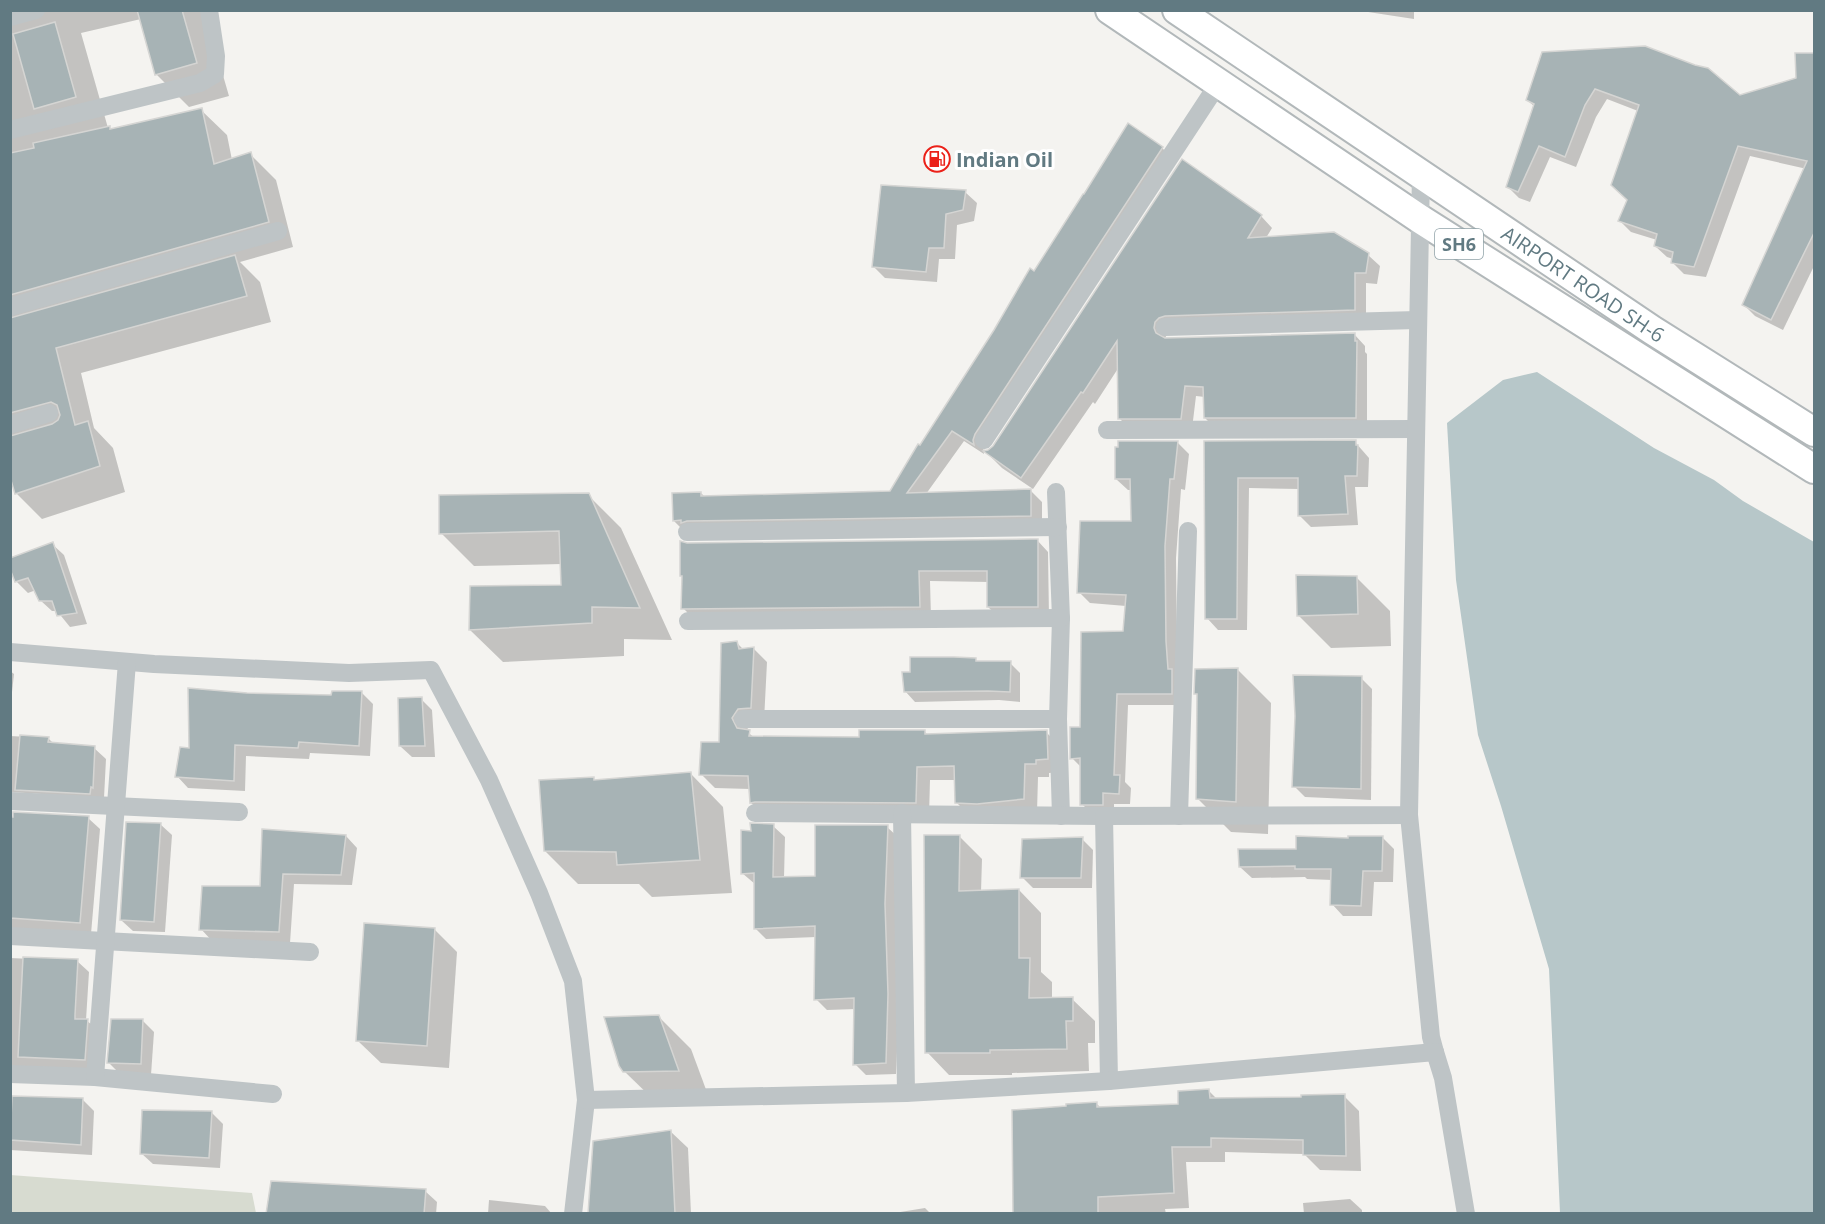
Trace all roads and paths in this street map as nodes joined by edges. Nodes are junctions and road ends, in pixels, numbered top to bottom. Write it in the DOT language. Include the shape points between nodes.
graph roads {
  1 [pos="36,10"];
  2 [pos="209,10"];
  3 [pos="1110,10"];
  4 [pos="1177,10"];
  5 [pos="10,17"];
  6 [pos="1218,84"];
  7 [pos="10,130"];
  8 [pos="1421,174"];
  9 [pos="1420,219"];
  10 [pos="278,231"];
  11 [pos="10,307"];
  12 [pos="1417,321"];
  13 [pos="1166,327"];
  14 [pos="49,413"];
  15 [pos="10,425"];
  16 [pos="1415,429"];
  17 [pos="1107,430"];
  18 [pos="1815,432"];
  19 [pos="984,440"];
  20 [pos="1815,469"];
  21 [pos="1056,492"];
  22 [pos="1058,527"];
  23 [pos="1188,531"];
  24 [pos="687,532"];
  25 [pos="1061,618"];
  26 [pos="688,621"];
  27 [pos="10,652"];
  28 [pos="127,662"];
  29 [pos="744,719"];
  30 [pos="1058,719"];
  31 [pos="10,801"];
  32 [pos="116,807"];
  33 [pos="239,812"];
  34 [pos="755,813"];
  35 [pos="902,813"];
  36 [pos="1408,815"];
  37 [pos="1061,816"];
  38 [pos="1104,816"];
  39 [pos="1179,816"];
  40 [pos="10,936"];
  41 [pos="106,940"];
  42 [pos="310,952"];
  43 [pos="1435,1052"];
  44 [pos="10,1074"];
  45 [pos="94,1077"];
  46 [pos="1109,1081"];
  47 [pos="906,1093"];
  48 [pos="273,1094"];
  49 [pos="586,1100"];
  50 [pos="573,1214"];
  51 [pos="1466,1214"];
  1 -- 5 [label="street"];
  2 -- 7 [label="street" via="215,74 200,83"];
  3 -- 6 [label="main road, SH6"];
  4 -- 8 [label="main road, AIRPORT ROAD SH-6 / SH6"];
  6 -- 9 [label="main road, SH6"];
  6 -- 19 [label="street"];
  8 -- 9 [label="street"];
  8 -- 18 [label="main road, AIRPORT ROAD SH-6 / SH6" via="1652,330"];
  9 -- 12 [label="street"];
  9 -- 20 [label="main road, SH6"];
  10 -- 11 [label="street"];
  12 -- 13 [label="street"];
  12 -- 16 [label="street"];
  14 -- 15 [label="street"];
  16 -- 17 [label="street"];
  16 -- 36 [label="street"];
  21 -- 22 [label="street"];
  22 -- 24 [label="street"];
  22 -- 25 [label="street"];
  23 -- 39 [label="street"];
  25 -- 26 [label="street"];
  25 -- 30 [label="street"];
  27 -- 28 [label="street"];
  28 -- 32 [label="street"];
  28 -- 49 [label="street" via="349,673 431,670 489,780 573,981"];
  29 -- 30 [label="street"];
  30 -- 37 [label="street"];
  31 -- 32 [label="street"];
  32 -- 33 [label="street"];
  32 -- 41 [label="street"];
  34 -- 35 [label="street"];
  35 -- 37 [label="street"];
  35 -- 47 [label="street"];
  36 -- 39 [label="street"];
  36 -- 43 [label="street"];
  37 -- 38 [label="street"];
  38 -- 39 [label="street"];
  38 -- 46 [label="street"];
  40 -- 41 [label="street"];
  41 -- 42 [label="street"];
  41 -- 45 [label="street"];
  43 -- 46 [label="street"];
  43 -- 51 [label="street"];
  44 -- 45 [label="street"];
  45 -- 48 [label="street"];
  46 -- 47 [label="street"];
  47 -- 49 [label="street"];
  49 -- 50 [label="street"];
}
